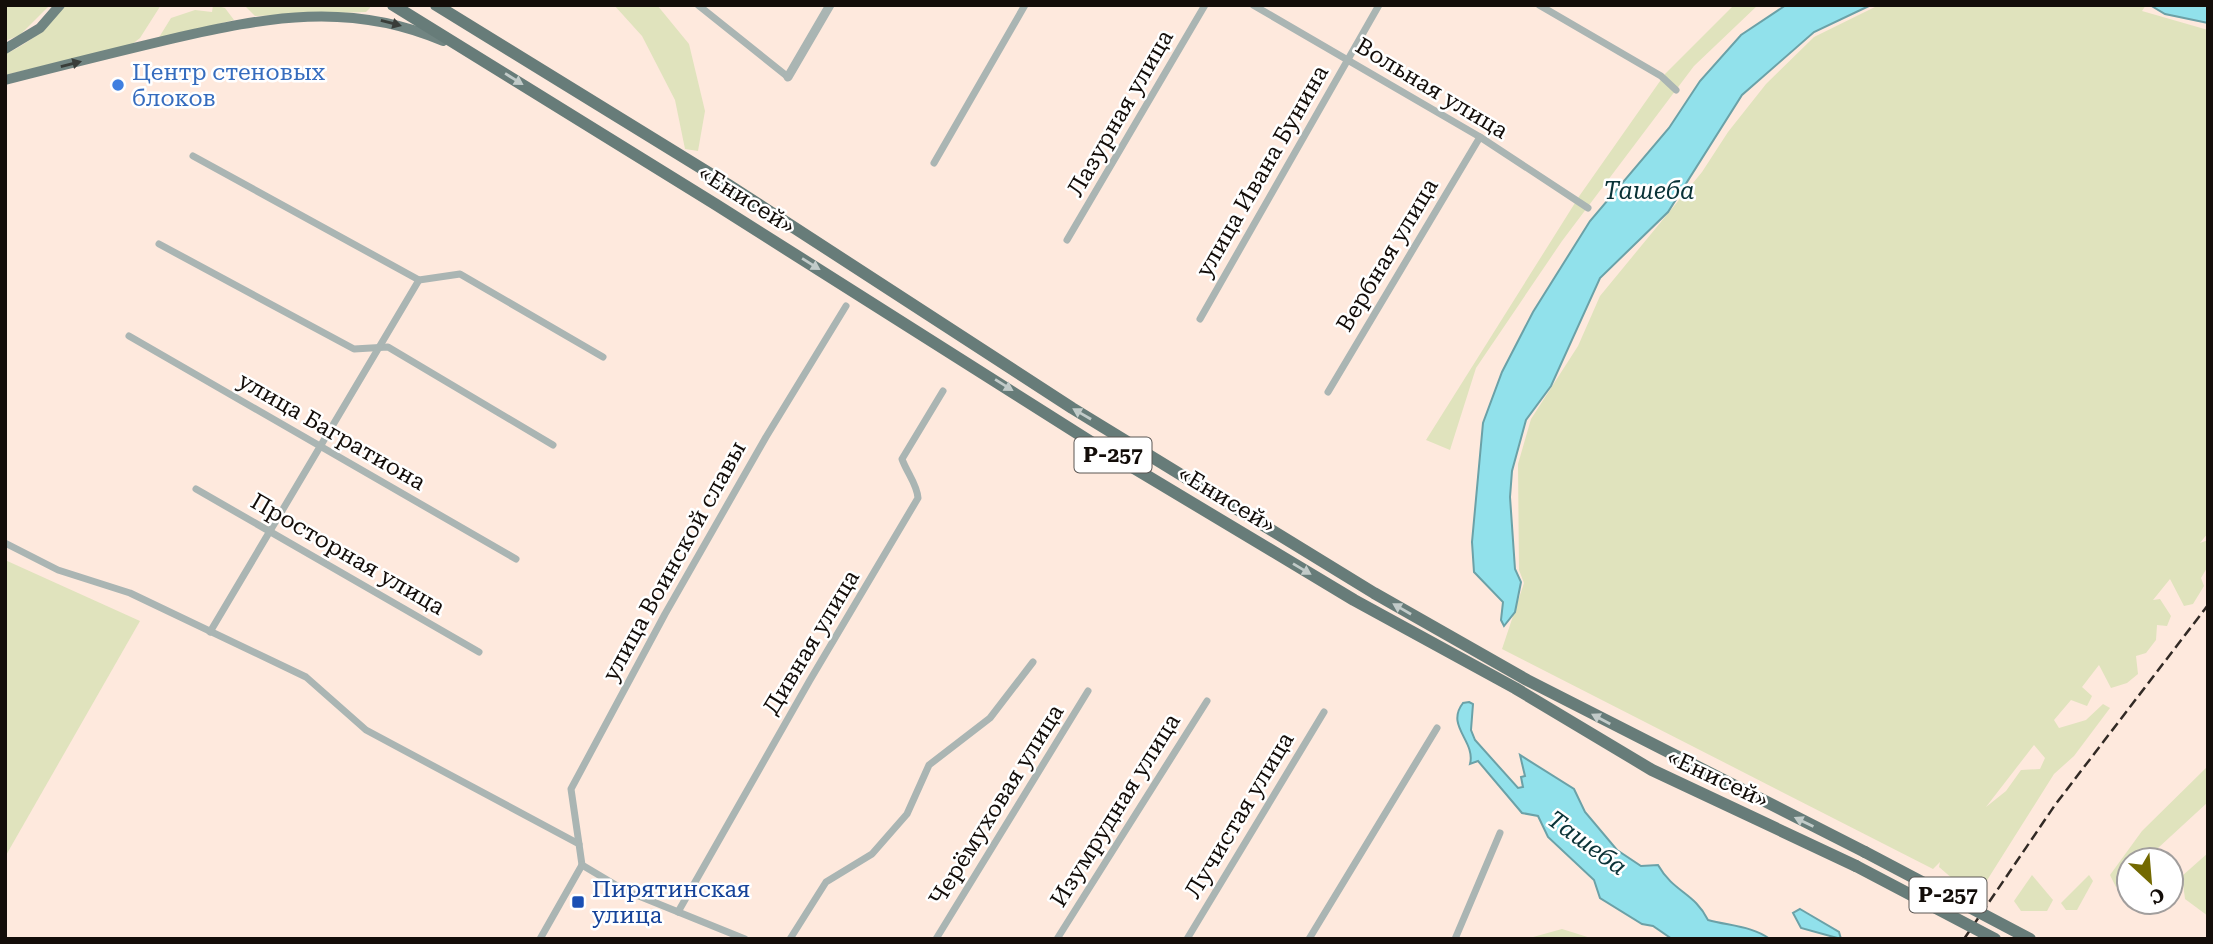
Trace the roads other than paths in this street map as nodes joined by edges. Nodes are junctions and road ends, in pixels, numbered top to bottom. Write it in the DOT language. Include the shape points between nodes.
graph roads {
  1 [pos="60,5"];
  2 [pos="393,5"];
  3 [pos="436,5"];
  4 [pos="445,5"];
  5 [pos="698,5"];
  6 [pos="830,5"];
  7 [pos="1025,5"];
  8 [pos="1205,5"];
  9 [pos="1253,5"];
  10 [pos="1379,5"];
  11 [pos="1539,5"];
  12 [pos="479,29"];
  13 [pos="5,50"];
  14 [pos="477,55"];
  15 [pos="1347,60"];
  16 [pos="788,77"];
  17 [pos="5,80"];
  18 [pos="1676,90"];
  19 [pos="1480,137"];
  20 [pos="193,156"];
  21 [pos="934,163"];
  22 [pos="1588,208"];
  23 [pos="1067,240"];
  24 [pos="159,244"];
  25 [pos="419,280"];
  26 [pos="846,306"];
  27 [pos="1200,319"];
  28 [pos="129,336"];
  29 [pos="377,348"];
  30 [pos="603,356"];
  31 [pos="943,391"];
  32 [pos="1328,392"];
  33 [pos="553,445"];
  34 [pos="319,446"];
  35 [pos="197,489"];
  36 [pos="270,531"];
  37 [pos="5,543"];
  38 [pos="516,559"];
  39 [pos="210,632"];
  40 [pos="480,652"];
  41 [pos="1032,663"];
  42 [pos="1088,691"];
  43 [pos="1207,701"];
  44 [pos="1324,712"];
  45 [pos="1437,728"];
  46 [pos="1500,833"];
  47 [pos="579,844"];
  48 [pos="582,865"];
  49 [pos="678,912"];
  50 [pos="540,939"];
  51 [pos="745,939"];
  52 [pos="790,939"];
  53 [pos="936,939"];
  54 [pos="1056,939"];
  55 [pos="1186,939"];
  56 [pos="1309,939"];
  57 [pos="1455,939"];
  58 [pos="1995,939"];
  59 [pos="2030,939"];
  1 -- 13 [label="main road" via="40,28"];
  2 -- 14 [label="highway, «Енисей» / Р-257"];
  3 -- 12 [label="highway, «Енисей» / Р-257"];
  4 -- 12 [label="highway"];
  5 -- 16 [label="street"];
  6 -- 16 [label="street"];
  7 -- 21 [label="street"];
  8 -- 23 [label="street, Лазурная улица"];
  9 -- 15 [label="street, Вольная улица"];
  10 -- 15 [label="street, улица Ивана Бунина"];
  11 -- 18 [label="street" via="1661,76"];
  59 -- 12 [label="highway, «Енисей» / Р-257, one-way, bridge" via="1527,680 1374,593 1072,408"];
  17 -- 14 [label="main road, one-way" via="244,22 327,15 371,18 423,32"];
  14 -- 58 [label="highway, «Енисей» / Р-257, one-way, bridge" via="1099,447 1354,600 1652,770 1856,866"];
  15 -- 19 [label="street, Вольная улица"];
  15 -- 27 [label="street, улица Ивана Бунина"];
  19 -- 22 [label="street, Вольная улица"];
  19 -- 32 [label="street, Вербная улица"];
  20 -- 25 [label="street"];
  24 -- 29 [label="street" via="354,349"];
  25 -- 29 [label="street"];
  25 -- 30 [label="street" via="460,274"];
  26 -- 47 [label="street, улица Воинской славы" via="664,614 571,789"];
  28 -- 34 [label="street, улица Багратиона"];
  29 -- 33 [label="street" via="388,347"];
  29 -- 34 [label="street"];
  31 -- 49 [label="street, Дивная улица" via="902,460 918,488 918,498"];
  34 -- 36 [label="street"];
  34 -- 38 [label="street, улица Багратиона"];
  35 -- 36 [label="street, Просторная улица"];
  36 -- 39 [label="street"];
  36 -- 40 [label="street, Просторная улица"];
  37 -- 39 [label="street" via="58,570 130,593"];
  39 -- 47 [label="street" via="306,677 366,730"];
  41 -- 52 [label="street" via="990,718 929,765 908,814 872,854 826,882"];
  42 -- 53 [label="street, Черёмуховая улица"];
  43 -- 54 [label="street, Изумрудная улица"];
  44 -- 55 [label="street, Лучистая улица"];
  45 -- 56 [label="street"];
  46 -- 57 [label="street"];
  47 -- 48 [label="street, улица Воинской славы"];
  48 -- 49 [label="street" via="624,890"];
  48 -- 50 [label="street"];
  49 -- 51 [label="street"];
}
